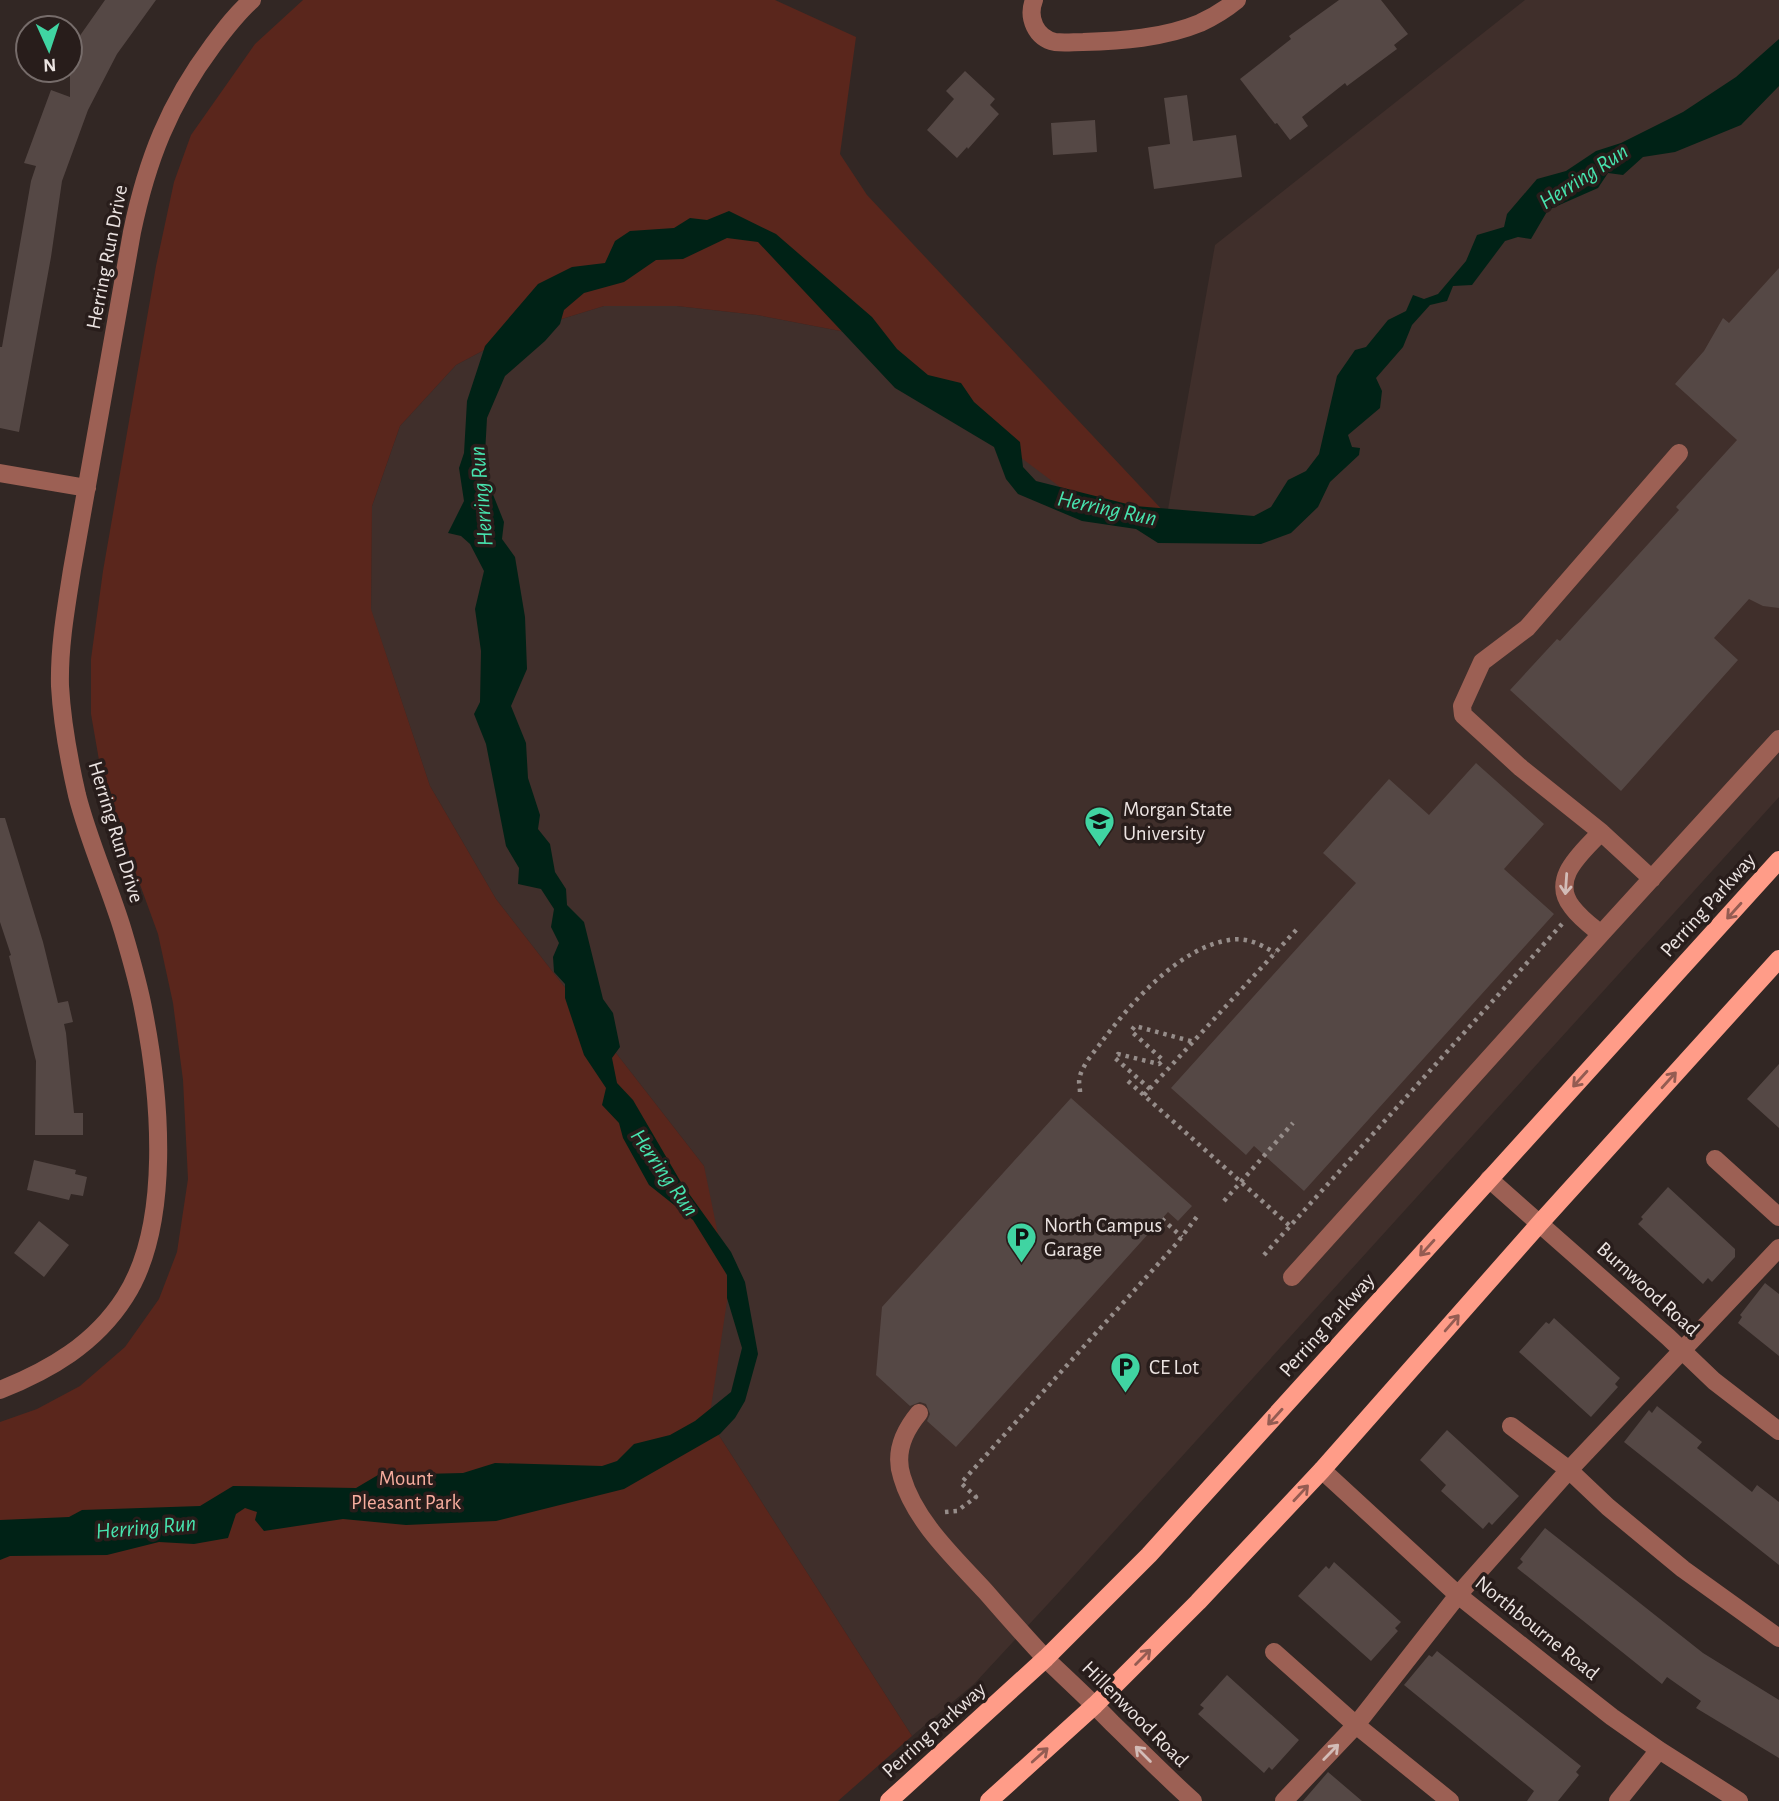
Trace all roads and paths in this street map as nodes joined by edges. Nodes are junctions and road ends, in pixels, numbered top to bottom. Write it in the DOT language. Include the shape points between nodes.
graph roads {
  1 [pos="252,0"];
  2 [pos="1034,0"];
  3 [pos="1237,0"];
  4 [pos="1679,453"];
  5 [pos="0,473"];
  6 [pos="87,488"];
  7 [pos="1779,740"];
  8 [pos="1601,832"];
  9 [pos="1779,860"];
  10 [pos="1652,879"];
  11 [pos="1566,919"];
  12 [pos="1298,928"];
  13 [pos="1601,934"];
  14 [pos="1275,953"];
  15 [pos="1776,967"];
  16 [pos="1194,1042"];
  17 [pos="1128,1081"];
  18 [pos="1150,1089"];
  19 [pos="1080,1092"];
  20 [pos="1144,1096"];
  21 [pos="1293,1123"];
  22 [pos="1715,1159"];
  23 [pos="1489,1179"];
  24 [pos="1240,1182"];
  25 [pos="1224,1201"];
  26 [pos="1199,1214"];
  27 [pos="1779,1217"];
  28 [pos="1161,1220"];
  29 [pos="1540,1223"];
  30 [pos="1290,1226"];
  31 [pos="1182,1237"];
  32 [pos="1779,1248"];
  33 [pos="1264,1255"];
  34 [pos="1292,1277"];
  35 [pos="1682,1350"];
  36 [pos="0,1390"];
  37 [pos="919,1413"];
  38 [pos="1511,1426"];
  39 [pos="1779,1431"];
  40 [pos="1322,1470"];
  41 [pos="1569,1470"];
  42 [pos="938,1508"];
  43 [pos="1458,1594"];
  44 [pos="1779,1638"];
  45 [pos="1274,1652"];
  46 [pos="1046,1658"];
  47 [pos="1095,1705"];
  48 [pos="1356,1725"];
  49 [pos="1659,1750"];
  50 [pos="889,1801"];
  51 [pos="989,1801"];
  52 [pos="1192,1801"];
  53 [pos="1284,1801"];
  54 [pos="1450,1801"];
  55 [pos="1618,1801"];
  56 [pos="1739,1801"];
  1 -- 6 [label="street, Herring Run Drive" via="198,65 168,117 149,164 132,232"];
  2 -- 3 [label="street" via="1032,23 1054,42 1108,41 1172,32 1200,23"];
  4 -- 8 [label="street" via="1527,628 1482,662 1462,706 1463,715 1511,759"];
  5 -- 6 [label="street"];
  6 -- 36 [label="street, Herring Run Drive" via="64,622 63,721 78,796 144,1011 156,1096 156,1187 140,1267 106,1322 55,1365"];
  7 -- 10 [label="street"];
  8 -- 10 [label="street"];
  8 -- 13 [label="street, one-way" via="1569,868 1564,886 1570,905"];
  9 -- 23 [label="main road, Perring Parkway, one-way"];
  10 -- 13 [label="street"];
  11 -- 30 [label="path"];
  12 -- 14 [label="path"];
  13 -- 34 [label="street"];
  14 -- 16 [label="path"];
  14 -- 19 [label="path" via="1247,939 1227,940 1180,962 1116,1023 1079,1077"];
  29 -- 15 [label="main road, one-way"];
  16 -- 18 [label="path"];
  16 -- 18 [label="path" via="1135,1026 1131,1031 1163,1060 1159,1064 1118,1054 1115,1058"];
  17 -- 20 [label="path"];
  18 -- 20 [label="path"];
  20 -- 24 [label="path"];
  21 -- 24 [label="path"];
  22 -- 27 [label="street"];
  23 -- 29 [label="street, Burnwood Road"];
  23 -- 46 [label="main road, Perring Parkway, one-way" via="1149,1555"];
  24 -- 25 [label="path"];
  24 -- 30 [label="path"];
  26 -- 31 [label="path"];
  28 -- 31 [label="path"];
  29 -- 35 [label="street, Burnwood Road"];
  40 -- 29 [label="main road, one-way"];
  30 -- 33 [label="path"];
  31 -- 42 [label="path" via="961,1483 976,1497 952,1513"];
  32 -- 35 [label="street"];
  35 -- 39 [label="street, Burnwood Road"];
  35 -- 41 [label="street"];
  37 -- 46 [label="street, Hillenwood Road" via="900,1450 906,1489 931,1531"];
  38 -- 41 [label="street"];
  40 -- 43 [label="street, Northbourne Road"];
  47 -- 40 [label="main road, one-way"];
  41 -- 43 [label="street"];
  41 -- 44 [label="street" via="1683,1569"];
  43 -- 48 [label="street"];
  43 -- 49 [label="street, Northbourne Road"];
  45 -- 48 [label="street"];
  46 -- 47 [label="street, Hillenwood Road"];
  46 -- 50 [label="main road, Perring Parkway"];
  51 -- 47 [label="main road, one-way"];
  52 -- 47 [label="street, Hillenwood Road, one-way"];
  53 -- 48 [label="street, one-way"];
  48 -- 54 [label="street"];
  49 -- 55 [label="street"];
  49 -- 56 [label="street, Northbourne Road"];
}
